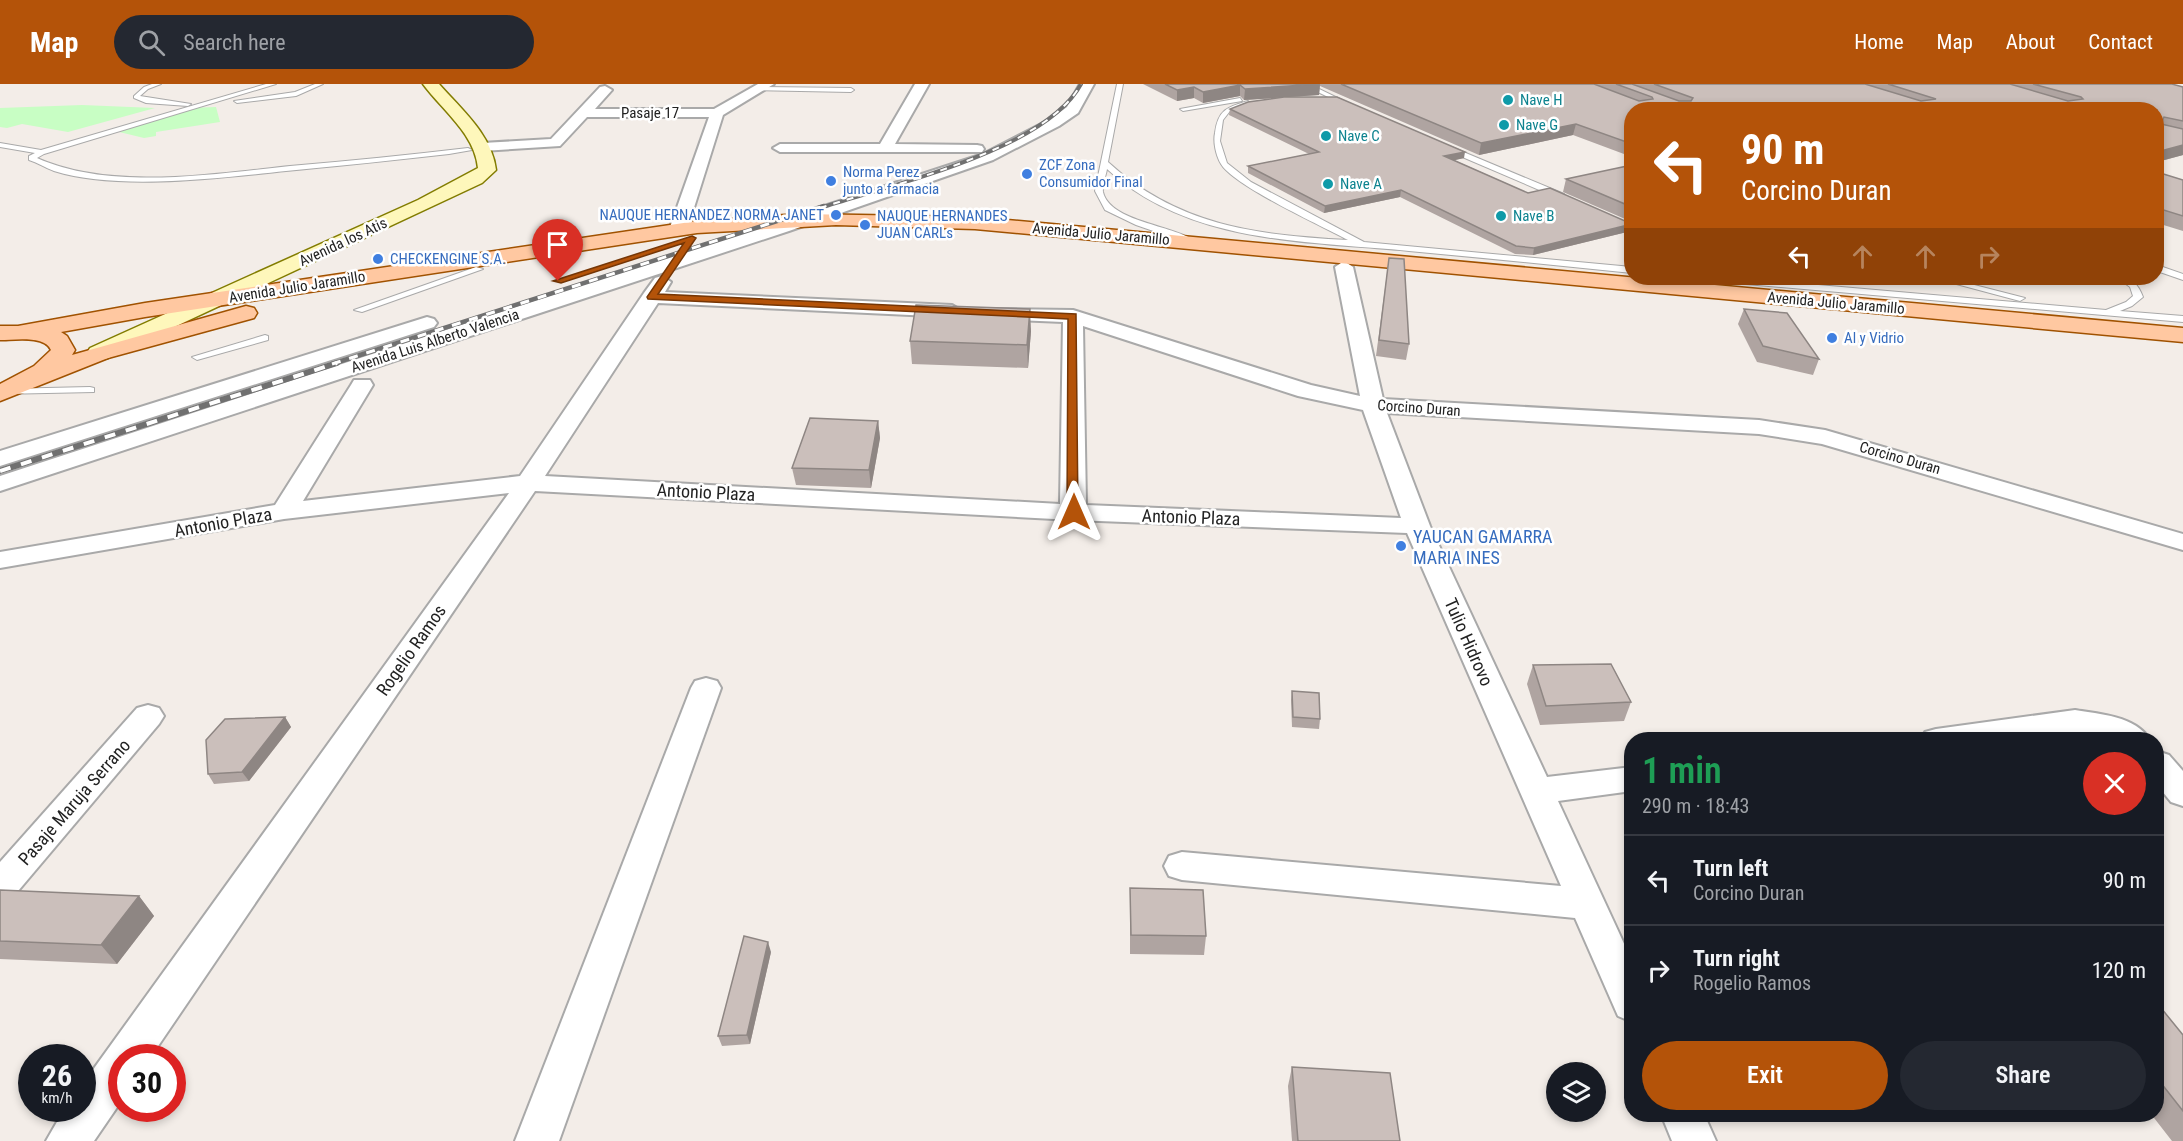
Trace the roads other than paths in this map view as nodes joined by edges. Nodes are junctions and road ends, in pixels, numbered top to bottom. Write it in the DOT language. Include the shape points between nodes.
graph roads {
  1 [pos="158,84"];
  2 [pos="273,84"];
  3 [pos="320,84"];
  4 [pos="431,84"];
  5 [pos="921,84"];
  6 [pos="1075,84"];
  7 [pos="1087,84"];
  8 [pos="1303,84"];
  9 [pos="1315,84"];
  10 [pos="1121,85"];
  11 [pos="763,86"];
  12 [pos="605,90"];
  13 [pos="851,90"];
  14 [pos="1293,90"];
  15 [pos="1317,98"];
  16 [pos="1336,99"];
  17 [pos="201,104"];
  18 [pos="424,105"];
  19 [pos="1183,110"];
  20 [pos="717,112"];
  21 [pos="584,113"];
  22 [pos="1446,143"];
  23 [pos="0,145"];
  24 [pos="475,148"];
  25 [pos="780,148"];
  26 [pos="885,148"];
  27 [pos="977,149"];
  28 [pos="41,152"];
  29 [pos="1104,162"];
  30 [pos="1566,195"];
  31 [pos="806,219"];
  32 [pos="749,222"];
  33 [pos="783,227"];
  34 [pos="682,243"];
  35 [pos="1199,244"];
  36 [pos="1362,244"];
  37 [pos="1344,267"];
  38 [pos="479,269"];
  39 [pos="1624,269"];
  40 [pos="2164,270"];
  41 [pos="2183,277"];
  42 [pos="1624,283"];
  43 [pos="1645,285"];
  44 [pos="1797,285"];
  45 [pos="1822,285"];
  46 [pos="1966,285"];
  47 [pos="2132,285"];
  48 [pos="1831,288"];
  49 [pos="226,297"];
  50 [pos="651,297"];
  51 [pos="145,309"];
  52 [pos="2061,309"];
  53 [pos="359,310"];
  54 [pos="1939,312"];
  55 [pos="2105,312"];
  56 [pos="1073,316"];
  57 [pos="2183,319"];
  58 [pos="12,332"];
  59 [pos="2183,335"];
  60 [pos="265,338"];
  61 [pos="2183,345"];
  62 [pos="99,353"];
  63 [pos="197,357"];
  64 [pos="38,376"];
  65 [pos="362,385"];
  66 [pos="90,390"];
  67 [pos="1,392"];
  68 [pos="1373,405"];
  69 [pos="0,459"];
  70 [pos="528,483"];
  71 [pos="0,484"];
  72 [pos="284,511"];
  73 [pos="1074,512"];
  74 [pos="1417,526"];
  75 [pos="2183,542"];
  76 [pos="0,560"];
  77 [pos="706,688"];
  78 [pos="148,716"];
  79 [pos="1998,732"];
  80 [pos="2118,732"];
  81 [pos="2164,771"];
  82 [pos="1624,780"];
  83 [pos="1536,791"];
  84 [pos="2183,793"];
  85 [pos="1182,866"];
  86 [pos="0,887"];
  87 [pos="1587,903"];
  88 [pos="1624,986"];
  89 [pos="136,1044"];
  90 [pos="108,1084"];
  91 [pos="1686,1122"];
  92 [pos="68,1141"];
  93 [pos="537,1141"];
  94 [pos="1694,1141"];
  1 -- 17 [label="lane" via="136,97"];
  2 -- 17 [label="lane"];
  3 -- 17 [label="lane" via="296,94"];
  4 -- 24 [label="main road"];
  5 -- 26 [label="street"];
  6 -- 27 [label="street" via="1042,119 1011,137"];
  7 -- 31 [label="street" via="1073,110 988,158"];
  8 -- 14 [label="lane"];
  8 -- 16 [label="lane"];
  9 -- 16 [label="lane" via="1359,106"];
  10 -- 29 [label="lane"];
  11 -- 13 [label="lane"];
  11 -- 20 [label="street"];
  12 -- 21 [label="street"];
  15 -- 16 [label="lane"];
  17 -- 28 [label="lane"];
  18 -- 24 [label="main road"];
  19 -- 36 [label="lane" via="1256,100 1228,110 1220,120 1217,141 1224,164 1248,184"];
  20 -- 21 [label="street, Pasaje 17"];
  20 -- 34 [label="street, Rogelio Ramos"];
  21 -- 24 [label="street" via="555,143"];
  22 -- 30 [label="lane"];
  23 -- 28 [label="lane"];
  24 -- 28 [label="lane" via="151,179 75,175 39,164 32,158"];
  24 -- 49 [label="main road, Avenida los Atis" via="488,161 487,170 476,180"];
  24 -- 51 [label="main road, Avenida los Atis" via="464,168 440,185 248,270"];
  25 -- 26 [label="street"];
  26 -- 27 [label="street"];
  27 -- 32 [label="street"];
  29 -- 35 [label="lane" via="1099,191 1108,208"];
  29 -- 36 [label="lane" via="1116,176 1146,197 1181,212 1242,231"];
  31 -- 32 [label="main road, Avenida Julio Jaramillo"];
  31 -- 33 [label="street"];
  31 -- 35 [label="main road, Avenida Julio Jaramillo" via="913,219"];
  32 -- 34 [label="main road, Avenida Julio Jaramillo"];
  33 -- 34 [label="main road, Avenida Julio Jaramillo"];
  33 -- 37 [label="main road, Avenida Julio Jaramillo" via="943,230"];
  34 -- 38 [label="main road, Avenida Julio Jaramillo"];
  34 -- 49 [label="main road, Avenida Julio Jaramillo"];
  34 -- 50 [label="street, Rogelio Ramos"];
  34 -- 69 [label="street, Avenida Luis Alberto Valencia"];
  34 -- 71 [label="street, Avenida Luis Alberto Valencia"];
  35 -- 42 [label="main road, Avenida Julio Jaramillo"];
  36 -- 39 [label="lane"];
  37 -- 61 [label="main road, Avenida Julio Jaramillo"];
  37 -- 68 [label="street, Tulio Hidrovo"];
  38 -- 53 [label="lane"];
  38 -- 62 [label="main road, Avenida Julio Jaramillo" via="286,302"];
  40 -- 41 [label="lane"];
  43 -- 54 [label="main road, Avenida Julio Jaramillo"];
  44 -- 48 [label="lane"];
  45 -- 48 [label="lane"];
  46 -- 52 [label="lane"];
  47 -- 55 [label="lane" via="2138,297"];
  48 -- 52 [label="lane"];
  48 -- 54 [label="lane"];
  49 -- 51 [label="main road, Avenida Julio Jaramillo"];
  49 -- 62 [label="main road, Avenida los Atis"];
  50 -- 56 [label="street, Corcino Duran"];
  50 -- 70 [label="street, Rogelio Ramos"];
  51 -- 58 [label="main road, Avenida Julio Jaramillo"];
  52 -- 55 [label="lane"];
  54 -- 59 [label="main road, Avenida Julio Jaramillo"];
  55 -- 57 [label="lane"];
  56 -- 68 [label="street, Corcino Duran" via="1306,391"];
  56 -- 73 [label="street"];
  58 -- 64 [label="main road" via="46,334 59,341 63,350 56,362"];
  60 -- 63 [label="lane"];
  62 -- 64 [label="main road, Avenida Julio Jaramillo"];
  64 -- 67 [label="main road, Avenida Julio Jaramillo"];
  65 -- 72 [label="street"];
  66 -- 67 [label="lane"];
  68 -- 74 [label="street, Tulio Hidrovo"];
  68 -- 75 [label="street, Corcino Duran" via="1759,427 1825,437"];
  70 -- 72 [label="street, Antonio Plaza"];
  70 -- 73 [label="street, Antonio Plaza"];
  70 -- 89 [label="street, Rogelio Ramos"];
  72 -- 76 [label="street, Antonio Plaza"];
  73 -- 74 [label="street, Antonio Plaza"];
  74 -- 83 [label="street, Tulio Hidrovo"];
  77 -- 93 [label="street"];
  78 -- 86 [label="street, Pasaje Maruja Serrano"];
  79 -- 80 [label="street" via="2075,722"];
  81 -- 84 [label="street"];
  82 -- 83 [label="street"];
  83 -- 87 [label="street, Tulio Hidrovo"];
  85 -- 87 [label="street"];
  87 -- 88 [label="street, Tulio Hidrovo"];
  90 -- 92 [label="street"];
  91 -- 94 [label="street"];
}
